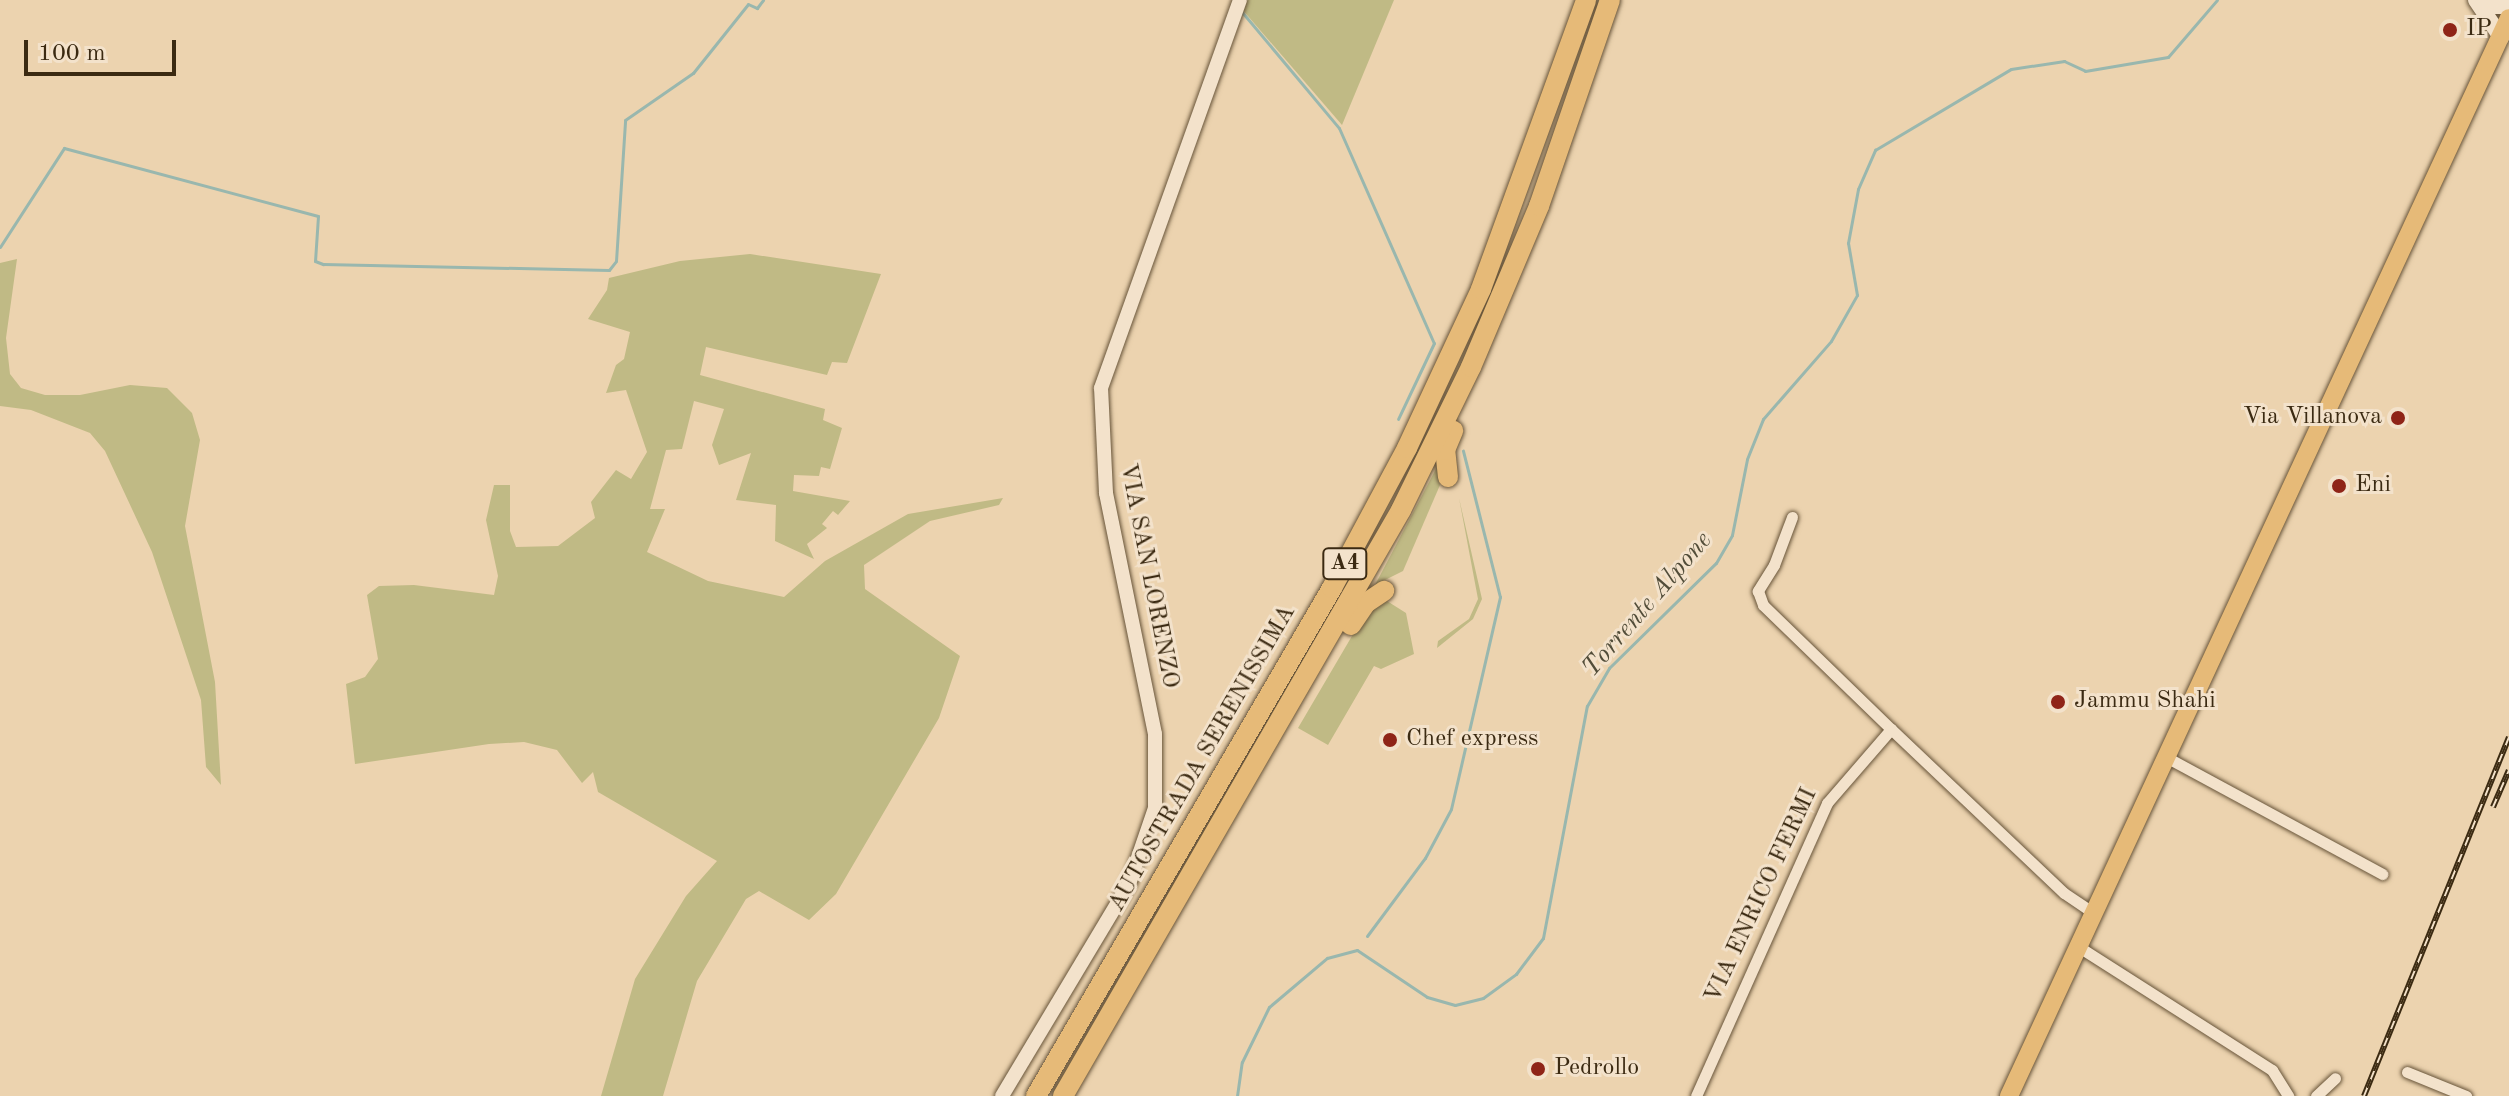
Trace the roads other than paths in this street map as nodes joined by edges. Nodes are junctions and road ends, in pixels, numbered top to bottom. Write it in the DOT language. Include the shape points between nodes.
graph roads {
  1 [pos="1240,0"];
  2 [pos="1586,0"];
  3 [pos="1610,0"];
  4 [pos="2479,3"];
  5 [pos="2509,6"];
  6 [pos="2509,18"];
  7 [pos="2501,37"];
  8 [pos="1471,367"];
  9 [pos="1448,477"];
  10 [pos="1792,517"];
  11 [pos="1384,591"];
  12 [pos="1295,698"];
  13 [pos="1891,729"];
  14 [pos="2166,757"];
  15 [pos="2382,874"];
  16 [pos="2094,913"];
  17 [pos="2079,947"];
  18 [pos="2407,1072"];
  19 [pos="2335,1078"];
  20 [pos="1002,1096"];
  21 [pos="1036,1096"];
  22 [pos="1063,1096"];
  23 [pos="1696,1096"];
  24 [pos="2009,1096"];
  25 [pos="2288,1096"];
  26 [pos="2316,1096"];
  27 [pos="2466,1096"];
  1 -- 20 [label="street, VIA SAN LORENZO" via="1101,388 1106,493 1155,734 1155,808 1129,884"];
  2 -- 21 [label="highway, AUTOSTRADA SERENISSIMA / A4" via="1481,289 1407,448 1332,588"];
  3 -- 8 [label="highway, AUTOSTRADA SERENISSIMA / A4" via="1539,206"];
  4 -- 5 [label="main road"];
  4 -- 7 [label="main road"];
  6 -- 7 [label="main road"];
  7 -- 14 [label="main road"];
  8 -- 9 [label="highway" via="1445,450"];
  8 -- 12 [label="highway, AUTOSTRADA SERENISSIMA / A4" via="1381,547"];
  10 -- 13 [label="street" via="1758,591 1763,605"];
  11 -- 12 [label="highway" via="1361,609"];
  12 -- 22 [label="highway, AUTOSTRADA SERENISSIMA / A4"];
  13 -- 16 [label="street" via="2064,893"];
  13 -- 23 [label="street, VIA ENRICO FERMI" via="1827,803"];
  14 -- 15 [label="street"];
  14 -- 16 [label="main road"];
  16 -- 17 [label="main road"];
  17 -- 24 [label="main road"];
  17 -- 25 [label="street" via="2272,1070"];
  18 -- 27 [label="street"];
  19 -- 26 [label="street"];
}
